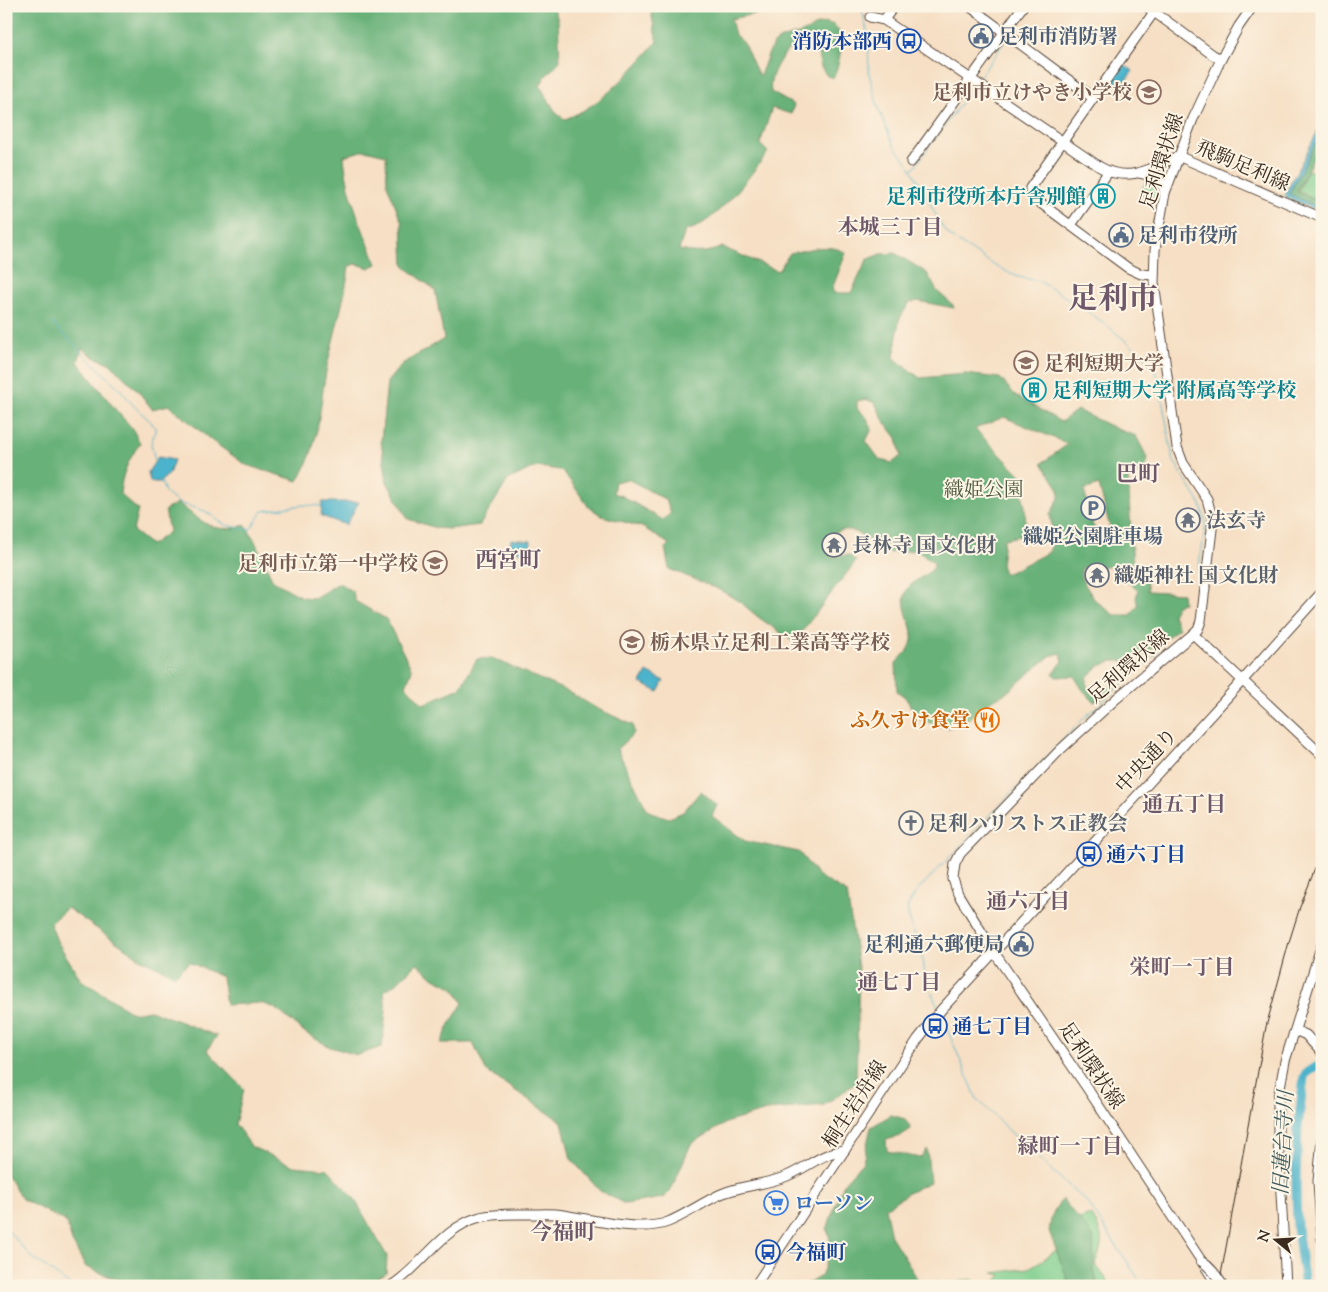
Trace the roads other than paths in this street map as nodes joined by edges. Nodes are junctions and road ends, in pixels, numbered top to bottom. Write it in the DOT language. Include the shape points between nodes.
graph roads {
  1 [pos="894,6"];
  2 [pos="969,6"];
  3 [pos="1023,6"];
  4 [pos="1146,6"];
  5 [pos="1252,6"];
  6 [pos="1154,12"];
  7 [pos="870,17"];
  8 [pos="884,20"];
  9 [pos="1004,32"];
  10 [pos="1221,59"];
  11 [pos="971,79"];
  12 [pos="1093,98"];
  13 [pos="1062,141"];
  14 [pos="1178,156"];
  15 [pos="910,162"];
  16 [pos="1108,171"];
  17 [pos="1139,173"];
  18 [pos="1165,193"];
  19 [pos="1322,218"];
  20 [pos="1071,225"];
  21 [pos="1154,275"];
  22 [pos="1322,592"];
  23 [pos="1193,634"];
  24 [pos="1243,680"];
  25 [pos="1322,755"];
  26 [pos="1322,944"];
  27 [pos="994,952"];
  28 [pos="1295,1030"];
  29 [pos="1322,1052"];
  30 [pos="1322,1139"];
  31 [pos="845,1150"];
  32 [pos="1322,1240"];
  33 [pos="1203,1264"];
  34 [pos="391,1286"];
  35 [pos="755,1286"];
  36 [pos="1211,1286"];
  37 [pos="1218,1286"];
  38 [pos="1223,1286"];
  39 [pos="1286,1286"];
  1 -- 8 [label="main road"];
  2 -- 9 [label="main road"];
  3 -- 9 [label="main road"];
  4 -- 6 [label="main road"];
  5 -- 10 [label="main road, 足利環状線"];
  6 -- 10 [label="main road"];
  6 -- 12 [label="main road"];
  7 -- 8 [label="main road"];
  8 -- 11 [label="main road"];
  9 -- 11 [label="main road"];
  9 -- 12 [label="main road"];
  10 -- 14 [label="main road, 足利環状線"];
  11 -- 13 [label="main road"];
  11 -- 15 [label="main road"];
  12 -- 13 [label="main road"];
  13 -- 16 [label="main road"];
  13 -- 20 [label="main road" via="1029,192"];
  14 -- 17 [label="main road"];
  14 -- 18 [label="main road, 足利環状線"];
  14 -- 19 [label="main road, 飛駒足利線"];
  16 -- 17 [label="main road" via="1124,175"];
  16 -- 20 [label="main road"];
  17 -- 18 [label="main road" via="1159,177"];
  18 -- 21 [label="main road, 足利環状線"];
  20 -- 21 [label="main road" via="1128,268"];
  21 -- 23 [label="main road, 足利環状線" via="1177,447 1183,463 1207,499 1213,521 1202,612 1198,629"];
  22 -- 24 [label="main road, 中央通り"];
  23 -- 24 [label="main road"];
  23 -- 27 [label="main road, 足利環状線" via="1074,736 958,857 953,874 956,890"];
  24 -- 25 [label="main road"];
  24 -- 27 [label="main road, 中央通り"];
  26 -- 28 [label="main road"];
  27 -- 31 [label="main road, 桐生岩舟線" via="918,1039"];
  27 -- 33 [label="main road, 足利環状線"];
  28 -- 29 [label="main road" via="1306,1034"];
  28 -- 39 [label="main road" via="1285,1061 1278,1108"];
  30 -- 32 [label="main road" via="1318,1181"];
  31 -- 34 [label="main road" via="834,1151 774,1181 721,1194 657,1224 603,1223 560,1214 501,1214 479,1218 450,1231"];
  31 -- 35 [label="main road, 桐生岩舟線"];
  33 -- 36 [label="main road"];
  33 -- 37 [label="main road, 足利環状線"];
  33 -- 38 [label="main road, bridge" via="1207,1264"];
}
